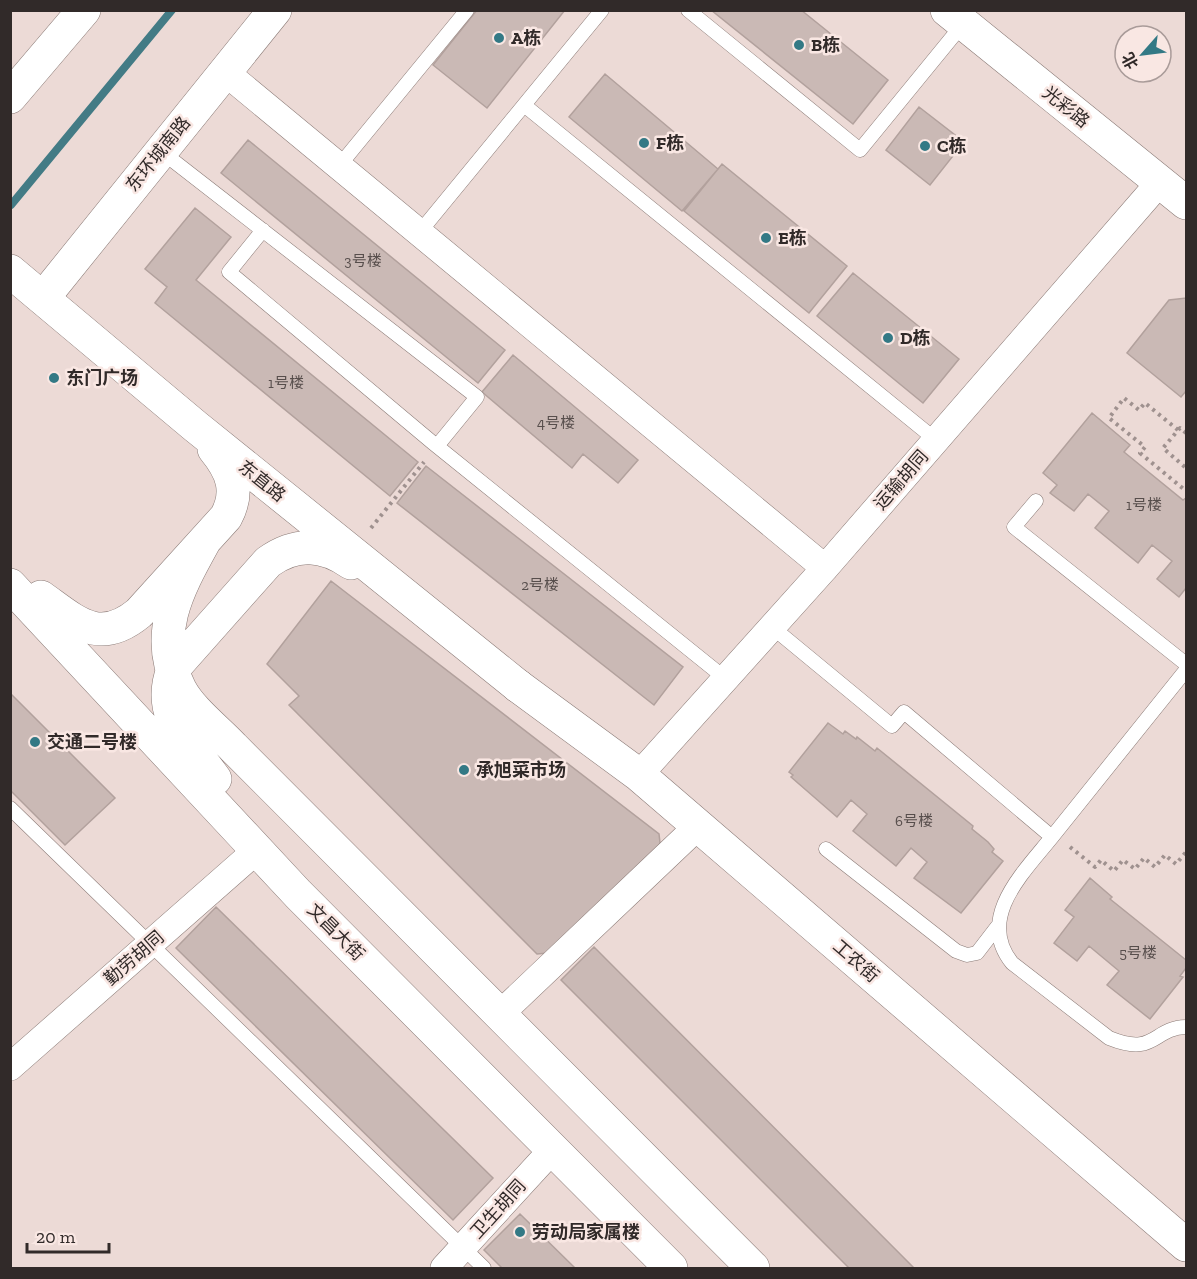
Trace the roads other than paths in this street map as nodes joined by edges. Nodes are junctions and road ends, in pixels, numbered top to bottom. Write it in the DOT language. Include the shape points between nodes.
graph roads {
  1 [pos="84,10"];
  2 [pos="275,10"];
  3 [pos="467,10"];
  4 [pos="602,10"];
  5 [pos="688,10"];
  6 [pos="955,17"];
  7 [pos="225,72"];
  8 [pos="10,98"];
  9 [pos="524,105"];
  10 [pos="161,151"];
  11 [pos="339,166"];
  12 [pos="1160,182"];
  13 [pos="1186,203"];
  14 [pos="263,230"];
  15 [pos="419,232"];
  16 [pos="10,271"];
  17 [pos="43,298"];
  18 [pos="195,426"];
  19 [pos="936,440"];
  20 [pos="437,446"];
  21 [pos="1036,501"];
  22 [pos="204,542"];
  23 [pos="825,568"];
  24 [pos="10,575"];
  25 [pos="10,585"];
  26 [pos="408,599"];
  27 [pos="772,627"];
  28 [pos="1186,664"];
  29 [pos="173,669"];
  30 [pos="1186,670"];
  31 [pos="726,679"];
  32 [pos="518,686"];
  33 [pos="639,775"];
  34 [pos="10,808"];
  35 [pos="698,826"];
  36 [pos="1053,836"];
  37 [pos="826,849"];
  38 [pos="257,850"];
  39 [pos="298,894"];
  40 [pos="997,927"];
  41 [pos="151,943"];
  42 [pos="499,1015"];
  43 [pos="1186,1027"];
  44 [pos="10,1067"];
  45 [pos="552,1149"];
  46 [pos="1186,1245"];
  47 [pos="463,1248"];
  48 [pos="444,1269"];
  49 [pos="484,1269"];
  50 [pos="671,1269"];
  51 [pos="753,1269"];
  1 -- 8 [label="main road"];
  2 -- 7 [label="main road, 东环城南路"];
  3 -- 11 [label="lane"];
  4 -- 9 [label="lane"];
  5 -- 6 [label="lane" via="860,150"];
  6 -- 12 [label="main road, 光彩路"];
  7 -- 10 [label="main road, 东环城南路"];
  7 -- 11 [label="street"];
  9 -- 15 [label="lane"];
  9 -- 19 [label="lane"];
  10 -- 14 [label="lane"];
  10 -- 17 [label="main road, 东环城南路"];
  11 -- 15 [label="street"];
  12 -- 13 [label="main road, 光彩路"];
  12 -- 19 [label="street, 运输胡同"];
  14 -- 20 [label="lane" via="229,272"];
  14 -- 20 [label="lane" via="477,398"];
  15 -- 23 [label="street"];
  16 -- 17 [label="main road, 东直路"];
  17 -- 18 [label="main road, 东直路"];
  18 -- 22 [label="main road" via="227,465 235,492 226,517"];
  18 -- 26 [label="main road, 东直路"];
  19 -- 23 [label="street, 运输胡同"];
  20 -- 31 [label="lane"];
  21 -- 28 [label="lane" via="1014,527"];
  22 -- 24 [label="main road" via="139,613 112,629 81,626"];
  22 -- 29 [label="main road" via="175,597 168,620 166,644"];
  23 -- 27 [label="street, 运输胡同"];
  25 -- 38 [label="main road, 文昌大街"];
  26 -- 29 [label="main road" via="335,552 316,548 291,550 268,562"];
  26 -- 32 [label="main road, 东直路"];
  27 -- 31 [label="street, 运输胡同"];
  27 -- 36 [label="lane" via="892,726 904,712"];
  29 -- 39 [label="main road" via="166,704 172,720"];
  29 -- 42 [label="main road" via="180,689 233,747"];
  30 -- 36 [label="lane"];
  31 -- 33 [label="street, 运输胡同"];
  32 -- 33 [label="main road, 工农街"];
  33 -- 35 [label="main road, 工农街"];
  34 -- 41 [label="lane"];
  35 -- 42 [label="street"];
  35 -- 46 [label="main road, 工农街"];
  36 -- 40 [label="lane" via="1022,874 1004,904"];
  37 -- 40 [label="lane" via="957,951 977,953"];
  38 -- 39 [label="main road, 文昌大街"];
  38 -- 41 [label="street, 勤劳胡同"];
  39 -- 45 [label="main road, 文昌大街"];
  40 -- 43 [label="lane" via="1001,946 1012,963 1108,1038 1142,1045"];
  41 -- 44 [label="street, 勤劳胡同"];
  41 -- 47 [label="lane"];
  42 -- 51 [label="main road"];
  45 -- 47 [label="street, 卫生胡同"];
  45 -- 50 [label="main road, 文昌大街"];
  47 -- 48 [label="street, 卫生胡同"];
  47 -- 49 [label="lane"];
}
